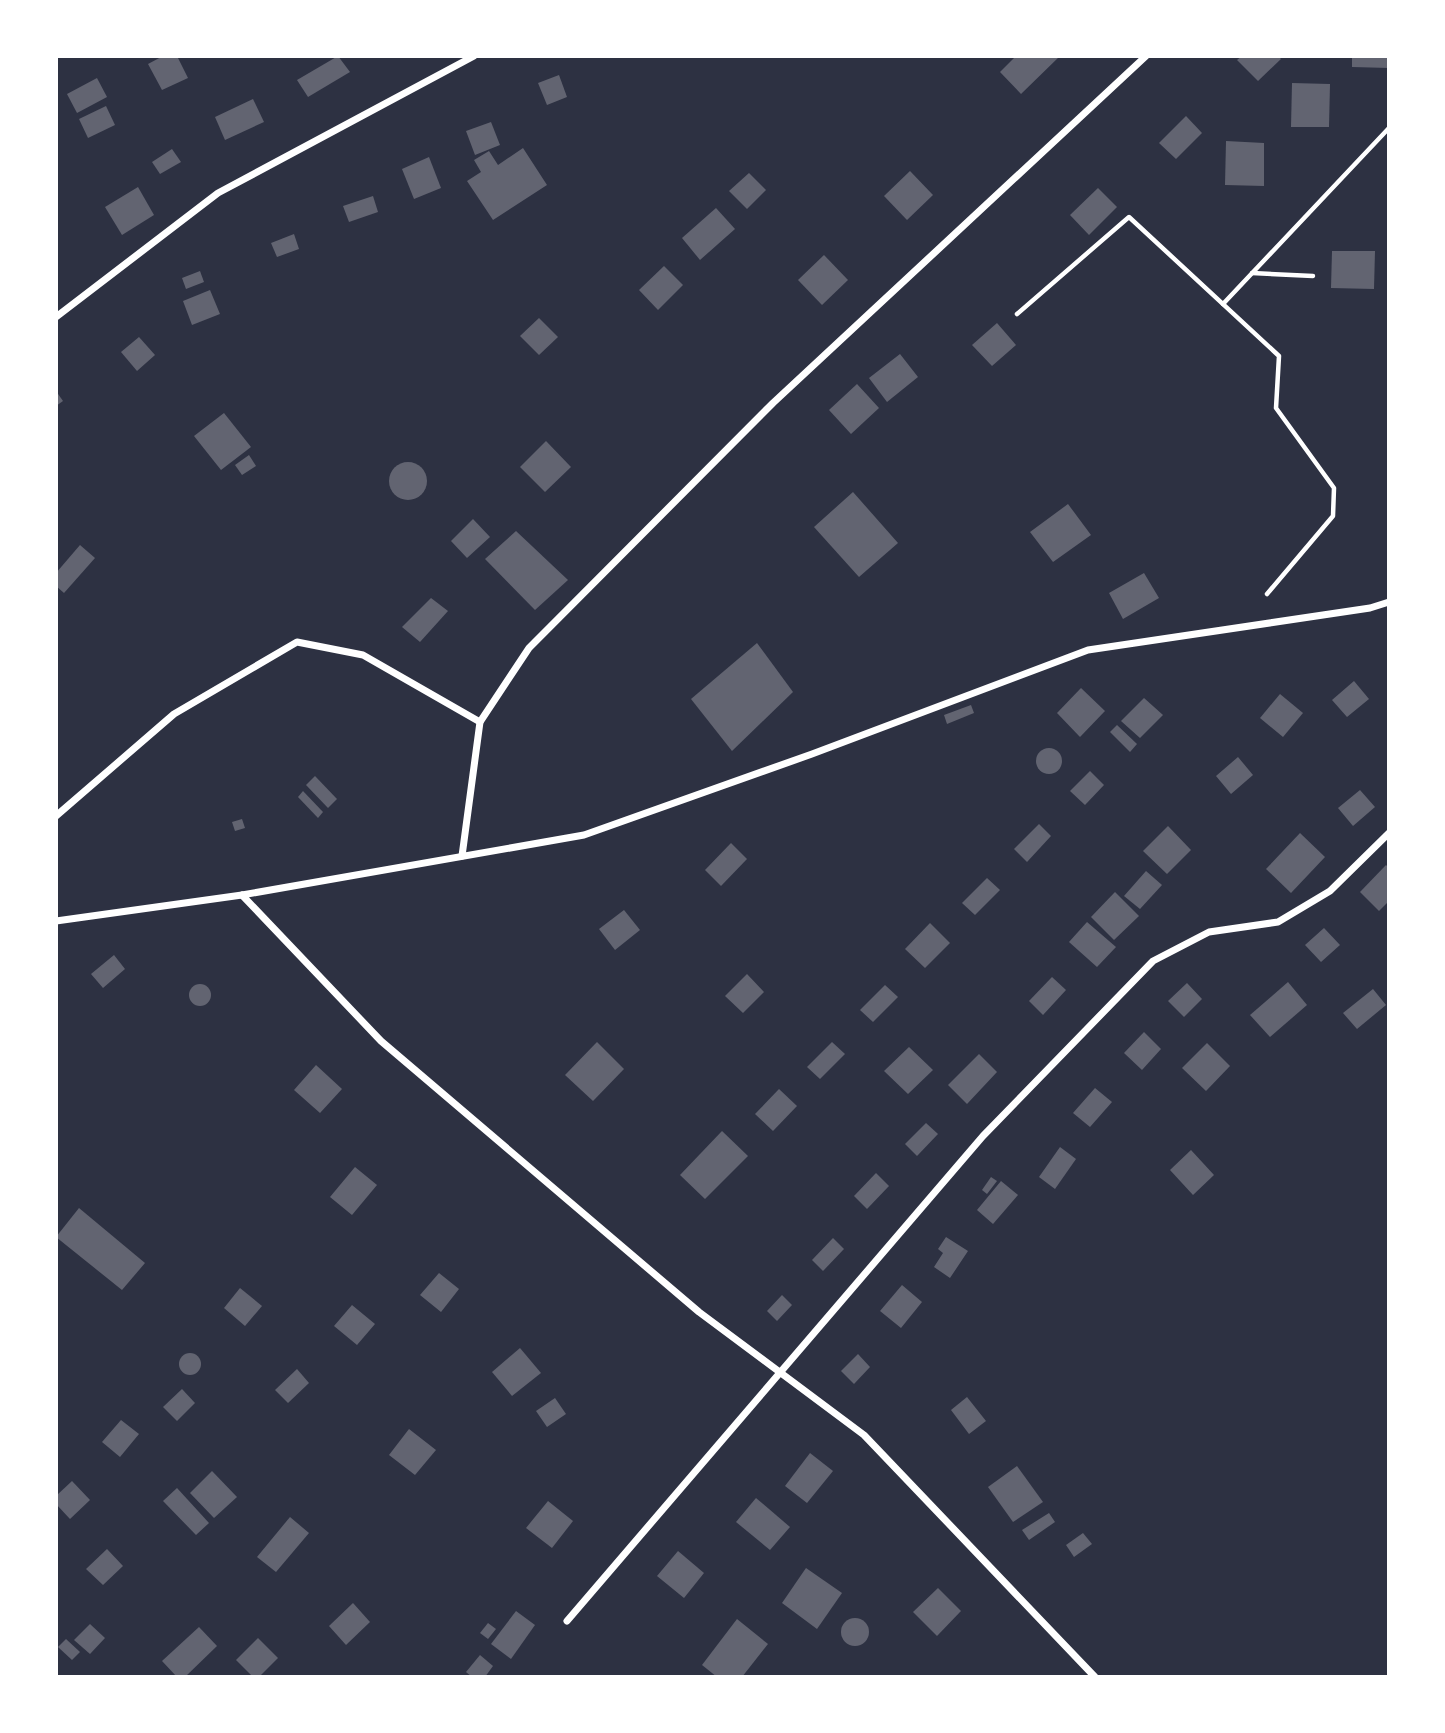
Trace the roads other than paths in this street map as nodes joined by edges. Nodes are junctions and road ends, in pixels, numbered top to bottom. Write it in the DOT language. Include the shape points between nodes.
graph roads {
  1 [pos="474,56"];
  2 [pos="1146,56"];
  3 [pos="56,317"];
  4 [pos="1389,602"];
  5 [pos="480,722"];
  6 [pos="56,816"];
  7 [pos="1389,834"];
  8 [pos="462,856"];
  9 [pos="242,895"];
  10 [pos="56,921"];
  11 [pos="782,1374"];
  12 [pos="567,1621"];
  13 [pos="1095,1677"];
  1 -- 3 [label="street" via="218,193"];
  2 -- 5 [label="street" via="773,403 529,648"];
  4 -- 8 [label="street" via="1088,650 584,835"];
  5 -- 6 [label="street" via="363,655 297,642 174,714"];
  5 -- 8 [label="street"];
  7 -- 11 [label="street" via="1330,891 1278,922 1209,932 1153,961 983,1136"];
  8 -- 9 [label="street"];
  9 -- 10 [label="street"];
  9 -- 11 [label="street" via="381,1041 699,1312"];
  11 -- 12 [label="street"];
  11 -- 13 [label="street" via="864,1436"];
}
